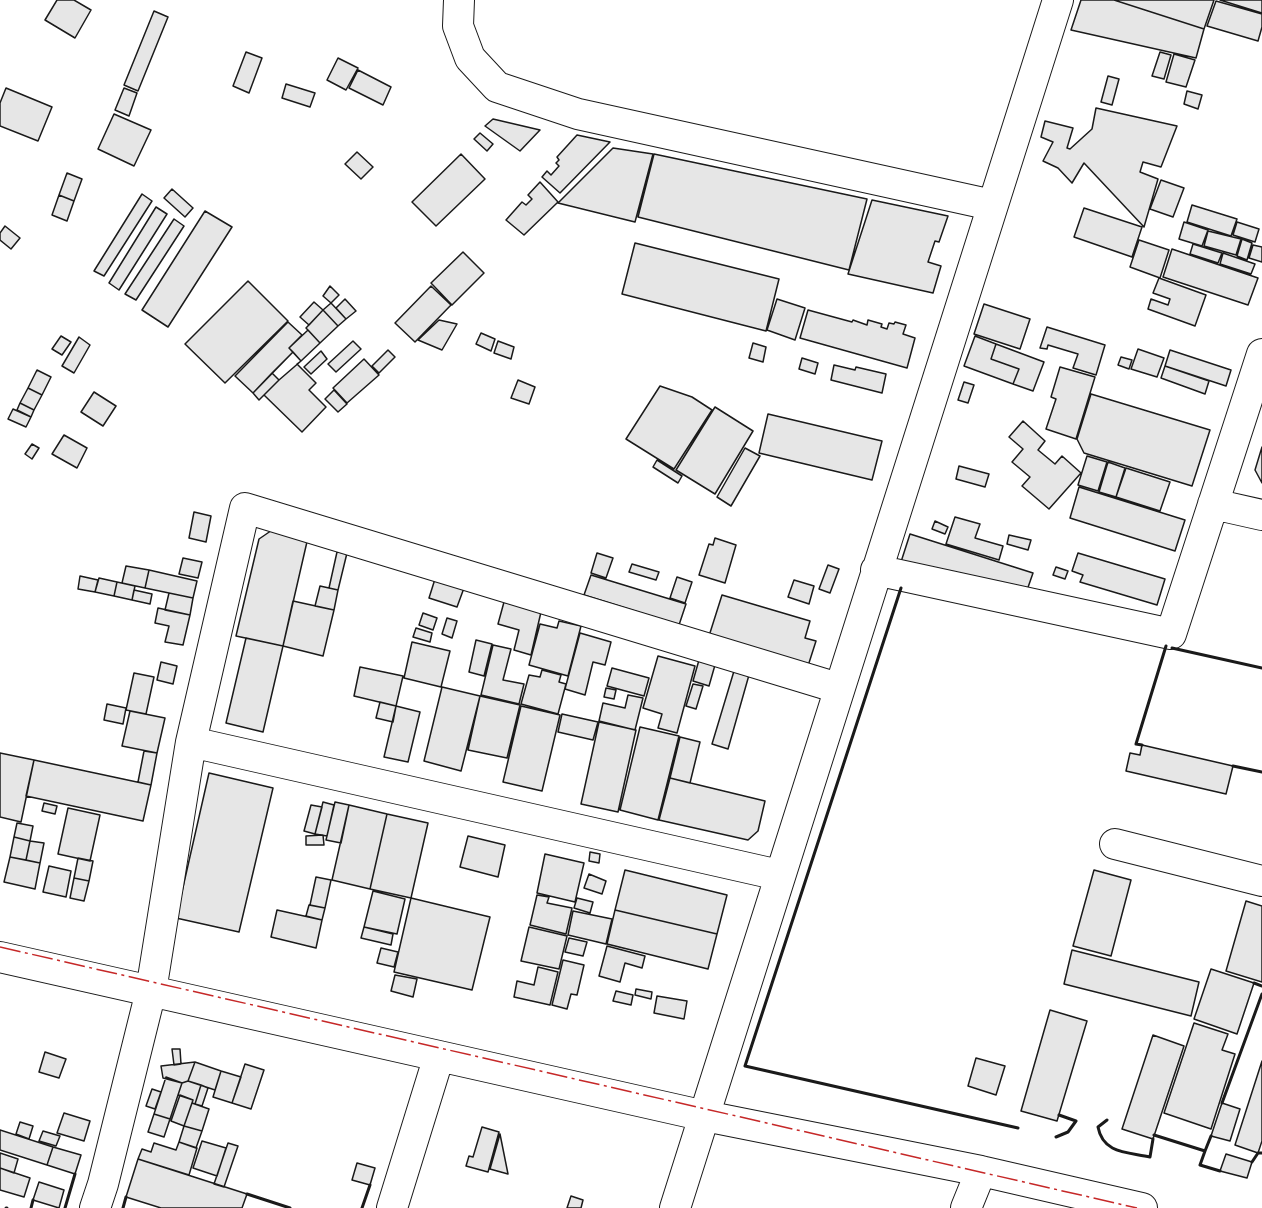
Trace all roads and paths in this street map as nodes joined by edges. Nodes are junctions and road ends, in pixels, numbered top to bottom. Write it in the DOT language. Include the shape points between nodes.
graph roads {
  1 [pos="459,0"];
  2 [pos="1058,0"];
  3 [pos="992,205"];
  4 [pos="1262,354"];
  5 [pos="1214,504"];
  6 [pos="1262,515"];
  7 [pos="876,570"];
  8 [pos="838,688"];
  9 [pos="191,742"];
  10 [pos="1114,844"];
  11 [pos="779,875"];
  12 [pos="1262,881"];
  13 [pos="0,957"];
  14 [pos="151,992"];
  15 [pos="439,1056"];
  16 [pos="705,1116"];
  17 [pos="981,1171"];
  18 [pos="95,1208"];
  19 [pos="392,1208"];
  20 [pos="675,1208"];
  21 [pos="966,1208"];
  22 [pos="1142,1208"];
  1 -- 3 [label="street" via="458,26 470,58 497,87 578,114"];
  2 -- 3 [label="street"];
  3 -- 7 [label="street"];
  4 -- 5 [label="street"];
  5 -- 6 [label="street"];
  5 -- 7 [label="street" via="1171,634"];
  7 -- 8 [label="street"];
  8 -- 9 [label="street" via="245,508"];
  8 -- 11 [label="street"];
  9 -- 11 [label="street"];
  9 -- 14 [label="street"];
  10 -- 12 [label="street"];
  11 -- 16 [label="street"];
  13 -- 14 [label="street"];
  14 -- 15 [label="street"];
  14 -- 18 [label="street"];
  15 -- 16 [label="street"];
  15 -- 19 [label="street"];
  16 -- 17 [label="street"];
  16 -- 20 [label="street"];
  17 -- 21 [label="street"];
  17 -- 22 [label="street"];
}
